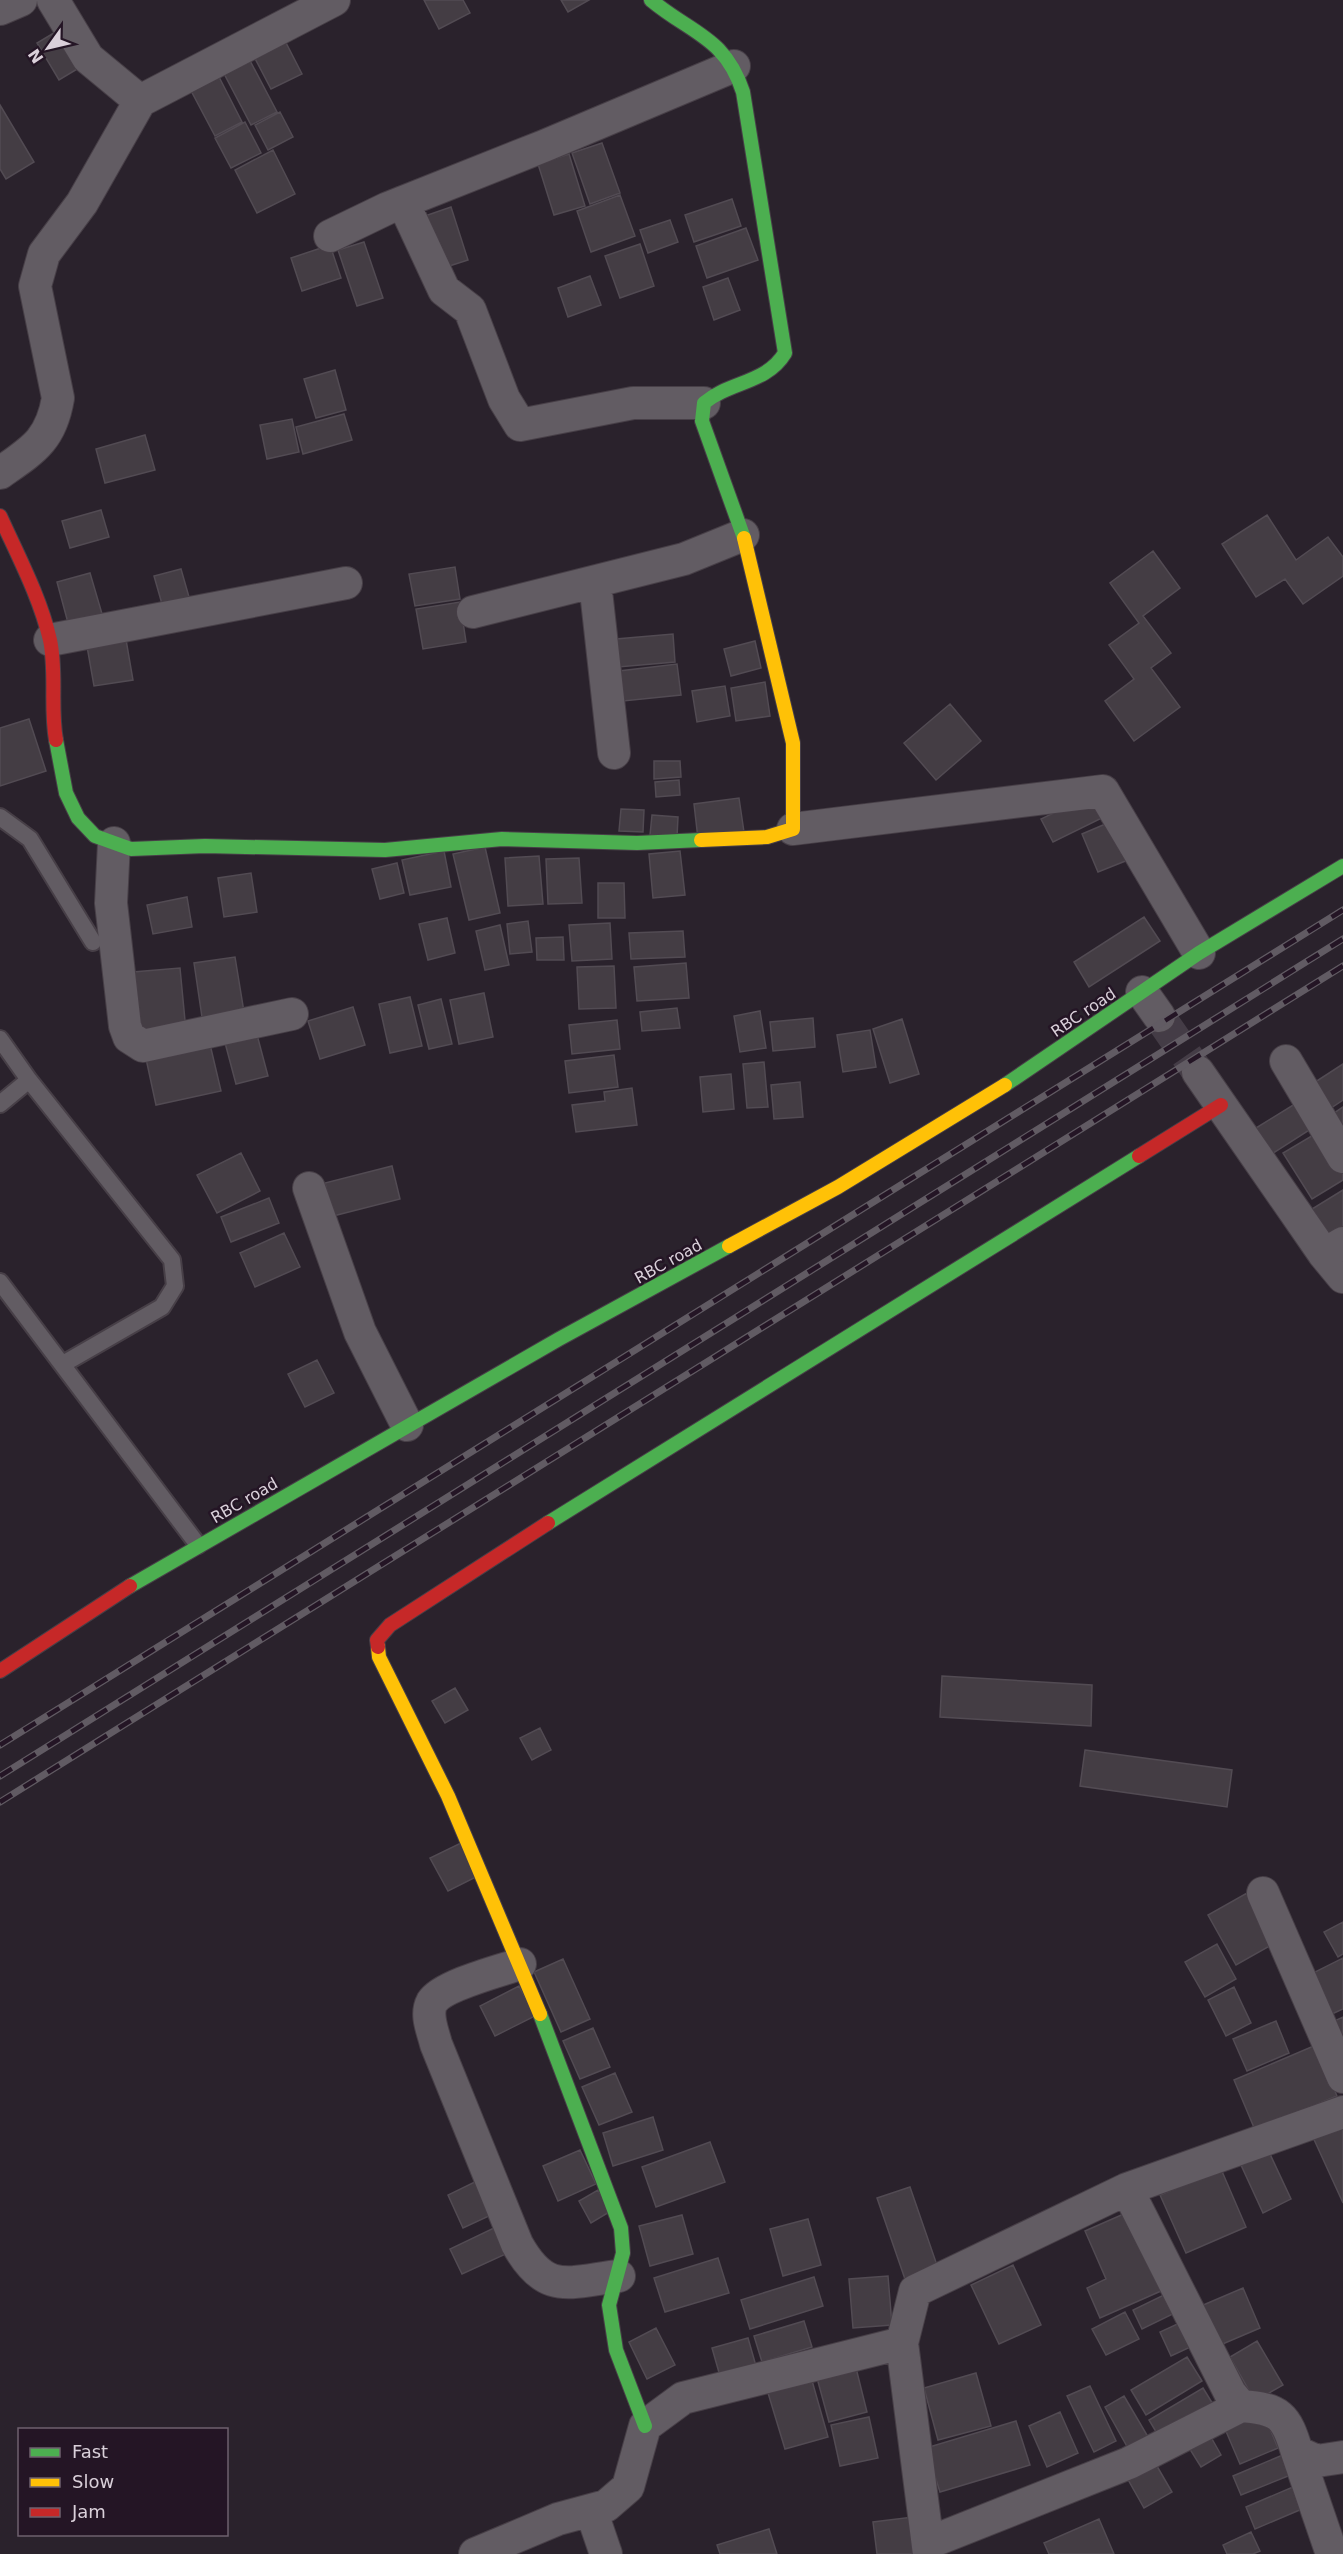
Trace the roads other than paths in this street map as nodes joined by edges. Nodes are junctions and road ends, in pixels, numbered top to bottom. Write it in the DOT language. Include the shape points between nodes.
graph roads {
  1 [pos="21,0"];
  2 [pos="53,0"];
  3 [pos="334,0"];
  4 [pos="651,0"];
  5 [pos="0,9"];
  6 [pos="734,66"];
  7 [pos="140,101"];
  8 [pos="403,202"];
  9 [pos="330,236"];
  10 [pos="704,403"];
  11 [pos="0,472"];
  12 [pos="0,516"];
  13 [pos="743,535"];
  14 [pos="595,582"];
  15 [pos="346,583"];
  16 [pos="473,612"];
  17 [pos="50,640"];
  18 [pos="614,753"];
  19 [pos="0,817"];
  20 [pos="793,829"];
  21 [pos="114,843"];
  22 [pos="1343,866"];
  23 [pos="93,942"];
  24 [pos="1199,953"];
  25 [pos="292,1014"];
  26 [pos="0,1038"];
  27 [pos="1286,1061"];
  28 [pos="1198,1072"];
  29 [pos="29,1080"];
  30 [pos="0,1104"];
  31 [pos="1221,1105"];
  32 [pos="1343,1156"];
  33 [pos="309,1188"];
  34 [pos="1337,1258"];
  35 [pos="0,1282"];
  36 [pos="63,1364"];
  37 [pos="407,1425"];
  38 [pos="198,1545"];
  39 [pos="0,1671"];
  40 [pos="1263,1893"];
  41 [pos="520,1964"];
  42 [pos="1343,2077"];
  43 [pos="1343,2112"];
  44 [pos="1127,2189"];
  45 [pos="619,2276"];
  46 [pos="902,2343"];
  47 [pos="1241,2406"];
  48 [pos="645,2426"];
  49 [pos="1297,2452"];
  50 [pos="1343,2457"];
  51 [pos="591,2510"];
  52 [pos="929,2548"];
  53 [pos="475,2554"];
  54 [pos="606,2554"];
  55 [pos="1332,2554"];
  1 -- 5 [label="street"];
  2 -- 7 [label="street" via="88,58"];
  3 -- 7 [label="street"];
  4 -- 6 [label="street" via="668,16 707,39"];
  6 -- 8 [label="street"];
  6 -- 10 [label="street" via="743,92 785,353 777,366 761,377 717,392"];
  7 -- 11 [label="street" via="82,203 44,254 34,286 58,398 55,417 46,437"];
  8 -- 9 [label="street"];
  8 -- 10 [label="street" via="444,290 470,310 504,399 520,425 633,403"];
  10 -- 13 [label="street" via="702,421"];
  12 -- 17 [label="street" via="40,607"];
  13 -- 14 [label="street" via="684,559"];
  13 -- 20 [label="street" via="793,743"];
  14 -- 16 [label="street"];
  14 -- 18 [label="street"];
  15 -- 17 [label="street"];
  17 -- 21 [label="street" via="55,734 66,793 78,818 95,836"];
  19 -- 23 [label="lane" via="30,839"];
  20 -- 21 [label="street" via="767,837 637,843 502,839 385,850 205,846 131,849"];
  20 -- 24 [label="street" via="1103,791"];
  21 -- 25 [label="street" via="111,903 124,1026 129,1037 143,1046"];
  22 -- 24 [label="street, RBC road"];
  24 -- 37 [label="street, RBC road" via="1151,1004 838,1187"];
  26 -- 29 [label="lane"];
  27 -- 32 [label="street"];
  28 -- 31 [label="street"];
  29 -- 30 [label="lane"];
  29 -- 36 [label="lane" via="172,1260 175,1286 162,1306"];
  31 -- 34 [label="street"];
  31 -- 41 [label="street" via="680,1439 390,1625 377,1640 379,1657 446,1793"];
  33 -- 37 [label="street" via="360,1332"];
  35 -- 36 [label="lane"];
  36 -- 38 [label="lane"];
  37 -- 38 [label="street, RBC road"];
  38 -- 39 [label="street, RBC road"];
  40 -- 42 [label="street"];
  41 -- 45 [label="street" via="621,2228 623,2253"];
  41 -- 45 [label="street" via="448,1989 433,2002 429,2017 436,2044 529,2266 543,2278 559,2283"];
  43 -- 44 [label="street"];
  44 -- 46 [label="street" via="915,2290"];
  44 -- 47 [label="street" via="1230,2392"];
  45 -- 48 [label="street" via="609,2305 616,2350"];
  46 -- 48 [label="street" via="683,2398"];
  46 -- 52 [label="street"];
  47 -- 49 [label="street" via="1280,2414 1290,2428"];
  47 -- 52 [label="street" via="1129,2463"];
  48 -- 51 [label="street" via="628,2487 606,2506"];
  49 -- 50 [label="street" via="1317,2461"];
  49 -- 55 [label="street"];
  51 -- 53 [label="street" via="558,2519"];
  51 -- 54 [label="street"];
}
